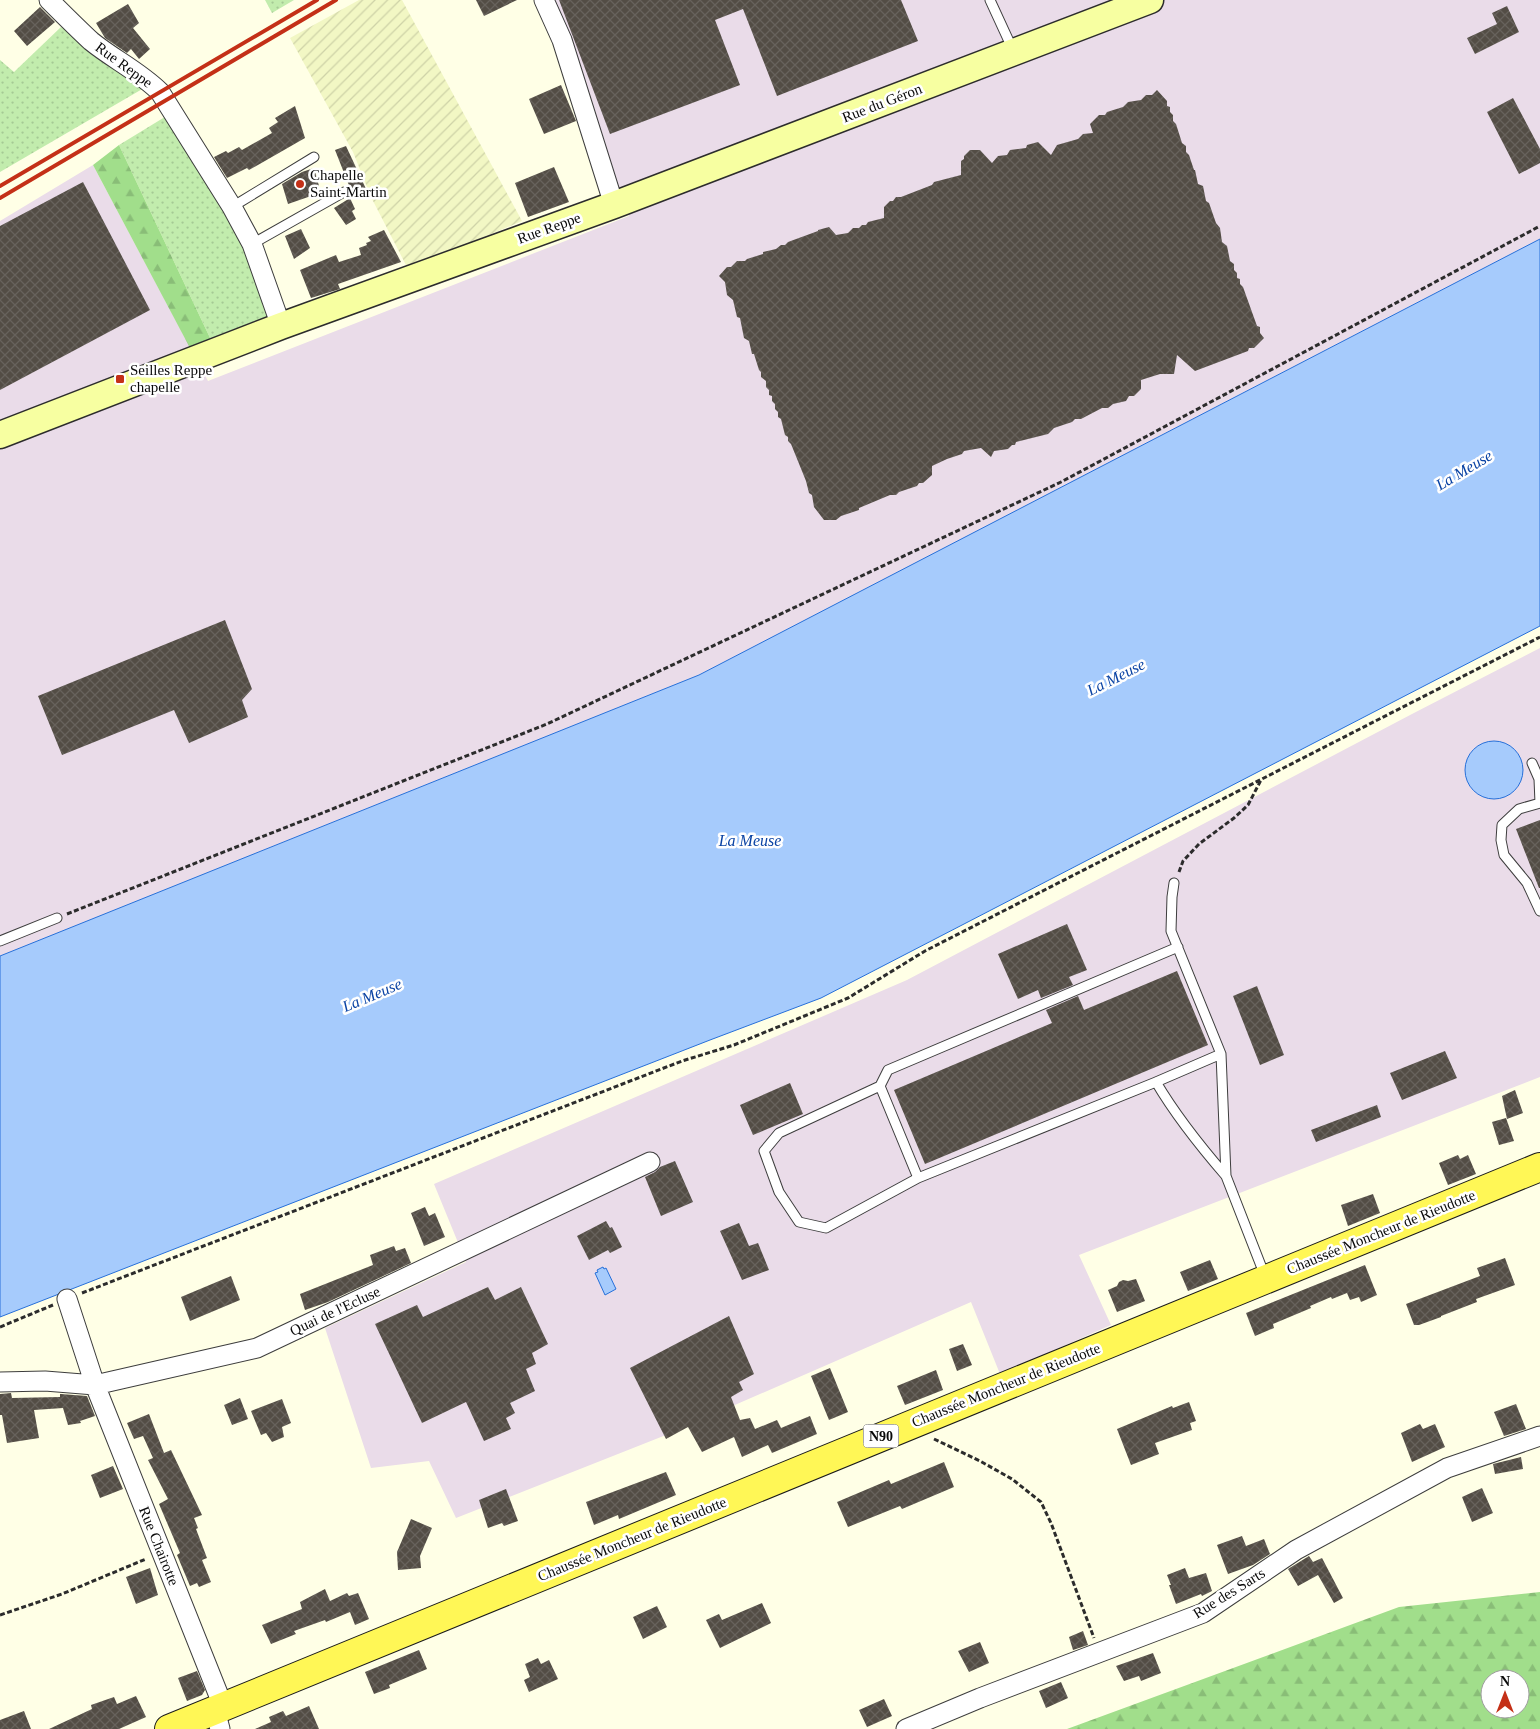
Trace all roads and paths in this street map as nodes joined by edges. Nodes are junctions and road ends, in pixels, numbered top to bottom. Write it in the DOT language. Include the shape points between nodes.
graph roads {
  1 [pos="50,0"];
  2 [pos="544,0"];
  3 [pos="990,0"];
  4 [pos="1150,0"];
  5 [pos="1014,52"];
  6 [pos="314,157"];
  7 [pos="344,192"];
  8 [pos="614,205"];
  9 [pos="232,207"];
  10 [pos="1540,226"];
  11 [pos="252,244"];
  12 [pos="281,326"];
  13 [pos="0,435"];
  14 [pos="1540,637"];
  15 [pos="1532,763"];
  16 [pos="1261,779"];
  17 [pos="1540,803"];
  18 [pos="1174,883"];
  19 [pos="1540,911"];
  20 [pos="57,918"];
  21 [pos="0,941"];
  22 [pos="1178,947"];
  23 [pos="1221,1054"];
  24 [pos="1156,1082"];
  25 [pos="880,1086"];
  26 [pos="650,1162"];
  27 [pos="1540,1167"];
  28 [pos="1226,1176"];
  29 [pos="918,1178"];
  30 [pos="1266,1278"];
  31 [pos="67,1299"];
  32 [pos="0,1327"];
  33 [pos="0,1382"];
  34 [pos="95,1385"];
  35 [pos="906,1426"];
  36 [pos="1540,1436"];
  37 [pos="162,1553"];
  38 [pos="0,1615"];
  39 [pos="1100,1652"];
  40 [pos="220,1715"];
  41 [pos="169,1729"];
  42 [pos="906,1729"];
  1 -- 9 [label="street, Rue Reppe" via="91,41 160,92"];
  2 -- 8 [label="street" via="562,40"];
  3 -- 5 [label="lane"];
  4 -- 5 [label="main road, Rue du Géron"];
  5 -- 8 [label="main road, Rue du Géron"];
  6 -- 9 [label="lane"];
  7 -- 11 [label="lane"];
  8 -- 12 [label="main road, Rue Reppe"];
  9 -- 11 [label="street, Rue Reppe"];
  10 -- 20 [label="path" via="1061,482 556,719"];
  11 -- 12 [label="street, Rue Reppe"];
  12 -- 13 [label="main road, Rue Reppe"];
  14 -- 16 [label="path"];
  15 -- 17 [label="lane" via="1538,779"];
  16 -- 18 [label="path" via="1248,805 1183,861"];
  16 -- 31 [label="path" via="926,951 848,998 734,1045 682,1061"];
  17 -- 19 [label="lane" via="1519,809 1502,824 1500,840 1504,855 1527,883"];
  18 -- 22 [label="lane" via="1171,931"];
  20 -- 21 [label="lane"];
  22 -- 23 [label="lane"];
  22 -- 25 [label="lane" via="888,1070"];
  23 -- 24 [label="lane"];
  23 -- 28 [label="lane"];
  24 -- 28 [label="lane" via="1195,1140"];
  24 -- 29 [label="lane"];
  25 -- 29 [label="lane"];
  25 -- 29 [label="lane" via="779,1133 764,1151 779,1192 799,1222 826,1228"];
  26 -- 34 [label="street, Quai de l'Ecluse" via="257,1348"];
  27 -- 30 [label="main road, Chaussée Moncheur de Rieudotte / N90"];
  28 -- 30 [label="lane"];
  30 -- 35 [label="main road, Chaussée Moncheur de Rieudotte / N90"];
  31 -- 32 [label="path"];
  31 -- 34 [label="street, Rue Chairotte"];
  33 -- 34 [label="street, Quai de l'Ecluse"];
  34 -- 37 [label="street, Rue Chairotte"];
  35 -- 39 [label="path" via="980,1461 1012,1479 1042,1502"];
  35 -- 40 [label="main road, Chaussée Moncheur de Rieudotte / N90"];
  36 -- 39 [label="street, Rue des Sarts" via="1447,1468 1296,1550 1203,1613"];
  37 -- 38 [label="path" via="62,1594"];
  37 -- 40 [label="street, Rue Chairotte"];
  39 -- 42 [label="street, Rue des Sarts"];
  40 -- 41 [label="main road, N90"];
}
